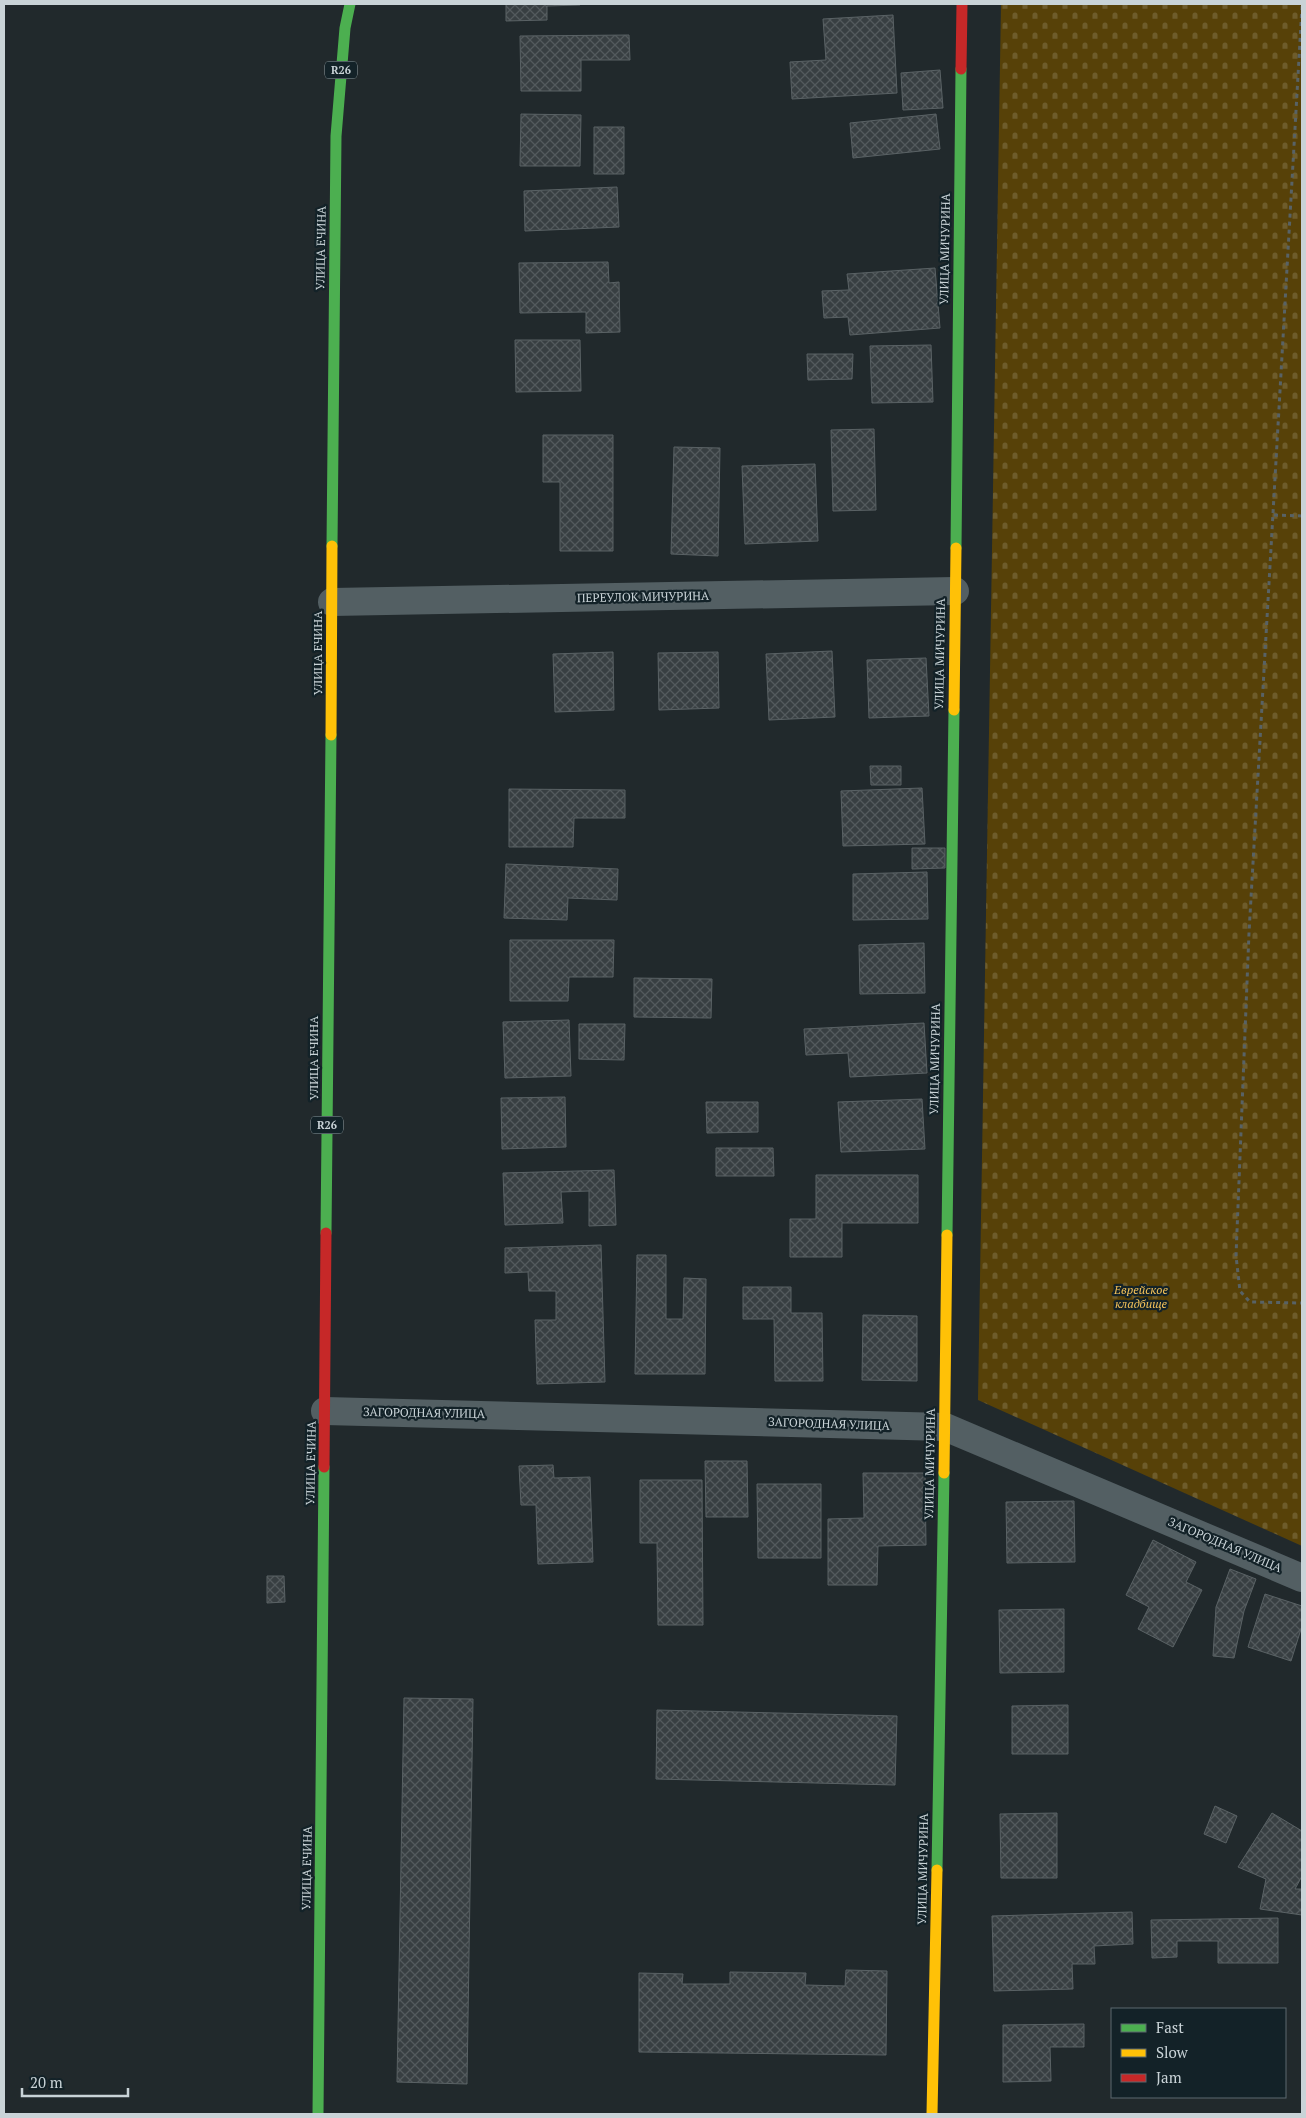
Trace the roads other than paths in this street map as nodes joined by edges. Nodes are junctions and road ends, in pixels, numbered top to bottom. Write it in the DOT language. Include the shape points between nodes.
graph roads {
  1 [pos="350,4"];
  2 [pos="962,4"];
  3 [pos="955,591"];
  4 [pos="332,602"];
  5 [pos="325,1411"];
  6 [pos="945,1427"];
  7 [pos="1302,1578"];
  8 [pos="318,2114"];
  9 [pos="932,2114"];
  1 -- 4 [label="street, УЛИЦА ЕЧИНА / R26" via="336,136"];
  2 -- 3 [label="street, УЛИЦА МИЧУРИНА"];
  3 -- 4 [label="street, ПЕРЕУЛОК МИЧУРИНА"];
  3 -- 6 [label="street, УЛИЦА МИЧУРИНА"];
  4 -- 5 [label="street, УЛИЦА ЕЧИНА / R26"];
  5 -- 6 [label="street, ЗАГОРОДНАЯ УЛИЦА"];
  5 -- 8 [label="street, УЛИЦА ЕЧИНА / R26"];
  6 -- 7 [label="street, ЗАГОРОДНАЯ УЛИЦА"];
  6 -- 9 [label="street, УЛИЦА МИЧУРИНА"];
}
